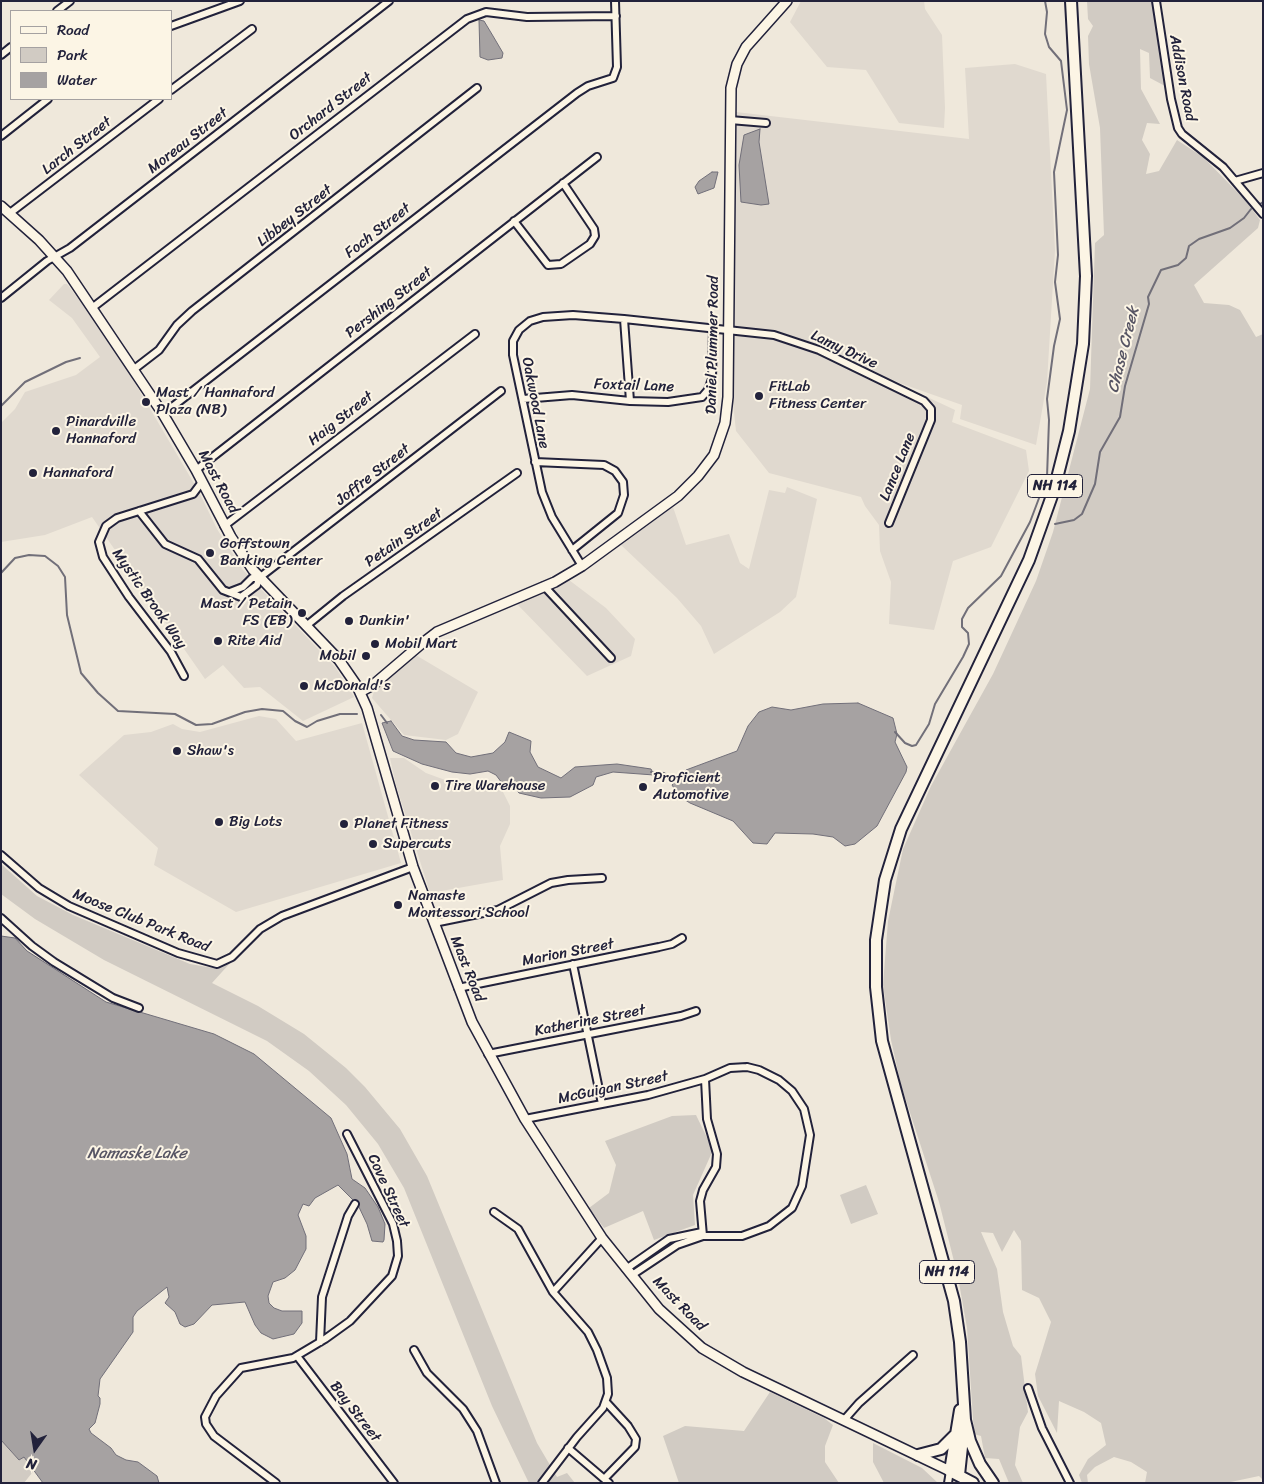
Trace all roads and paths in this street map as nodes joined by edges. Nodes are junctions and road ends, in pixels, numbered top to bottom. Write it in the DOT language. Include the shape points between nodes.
graph roads {
  1 [pos="70,1"];
  2 [pos="240,1"];
  3 [pos="389,1"];
  4 [pos="615,1"];
  5 [pos="787,1"];
  6 [pos="1071,1"];
  7 [pos="1156,1"];
  8 [pos="58,10"];
  9 [pos="616,16"];
  10 [pos="172,26"];
  11 [pos="252,29"];
  12 [pos="477,88"];
  13 [pos="172,89"];
  14 [pos="47,100"];
  15 [pos="158,100"];
  16 [pos="730,120"];
  17 [pos="766,123"];
  18 [pos="1,136"];
  19 [pos="597,157"];
  20 [pos="1263,173"];
  21 [pos="1235,181"];
  22 [pos="563,183"];
  23 [pos="5,212"];
  24 [pos="1263,214"];
  25 [pos="514,221"];
  26 [pos="56,256"];
  27 [pos="1,298"];
  28 [pos="92,308"];
  29 [pos="624,319"];
  30 [pos="713,328"];
  31 [pos="728,330"];
  32 [pos="475,334"];
  33 [pos="133,370"];
  34 [pos="501,391"];
  35 [pos="522,400"];
  36 [pos="630,401"];
  37 [pos="163,414"];
  38 [pos="931,420"];
  39 [pos="534,462"];
  40 [pos="196,470"];
  41 [pos="517,473"];
  42 [pos="202,482"];
  43 [pos="139,511"];
  44 [pos="889,523"];
  45 [pos="224,526"];
  46 [pos="572,550"];
  47 [pos="582,566"];
  48 [pos="259,578"];
  49 [pos="544,586"];
  50 [pos="230,592"];
  51 [pos="306,626"];
  52 [pos="611,658"];
  53 [pos="184,676"];
  54 [pos="360,692"];
  55 [pos="1,855"];
  56 [pos="413,868"];
  57 [pos="602,878"];
  58 [pos="1,918"];
  59 [pos="434,923"];
  60 [pos="682,938"];
  61 [pos="573,964"];
  62 [pos="458,988"];
  63 [pos="139,1008"];
  64 [pos="696,1011"];
  65 [pos="588,1034"];
  66 [pos="488,1054"];
  67 [pos="705,1079"];
  68 [pos="602,1104"];
  69 [pos="525,1119"];
  70 [pos="347,1134"];
  71 [pos="354,1204"];
  72 [pos="494,1212"];
  73 [pos="703,1234"];
  74 [pos="602,1238"];
  75 [pos="629,1272"];
  76 [pos="553,1292"];
  77 [pos="320,1342"];
  78 [pos="414,1350"];
  79 [pos="913,1355"];
  80 [pos="297,1356"];
  81 [pos="962,1377"];
  82 [pos="1028,1388"];
  83 [pos="606,1402"];
  84 [pos="844,1420"];
  85 [pos="965,1420"];
  86 [pos="957,1433"];
  87 [pos="568,1448"];
  88 [pos="918,1455"];
  89 [pos="955,1476"];
  90 [pos="607,1480"];
  91 [pos="276,1483"];
  92 [pos="394,1483"];
  93 [pos="496,1483"];
  94 [pos="542,1483"];
  95 [pos="948,1483"];
  96 [pos="974,1483"];
  97 [pos="993,1483"];
  98 [pos="1070,1483"];
  1 -- 8 [label="street"];
  2 -- 10 [label="street"];
  3 -- 26 [label="street, Moreau Street"];
  4 -- 9 [label="street"];
  5 -- 16 [label="main road, Daniel Plummer Road" via="751,41 737,64 731,88"];
  6 -- 81 [label="main road, NH 114" via="1086,276 1083,344 1070,431 1054,490 1028,560 901,829 885,880 876,940 876,987 882,1040 954,1301"];
  7 -- 21 [label="street, Addison Road" via="1178,128"];
  9 -- 28 [label="street, Orchard Street" via="527,17 486,12 467,19"];
  9 -- 37 [label="street, Foch Street" via="617,67 613,78 577,93"];
  11 -- 13 [label="street"];
  12 -- 33 [label="street, Libbey Street" via="192,311 176,325 159,350"];
  14 -- 18 [label="street"];
  15 -- 23 [label="street, Larch Street"];
  16 -- 17 [label="street"];
  16 -- 31 [label="main road, Daniel Plummer Road"];
  19 -- 22 [label="street, Pershing Street"];
  20 -- 21 [label="street"];
  21 -- 24 [label="street, Addison Road"];
  22 -- 25 [label="street, Pershing Street"];
  22 -- 25 [label="street" via="594,229 594,240 583,249 561,264 552,266 544,262"];
  23 -- 26 [label="main road, Mast Road"];
  25 -- 40 [label="street, Pershing Street"];
  26 -- 27 [label="street, Moreau Street"];
  26 -- 28 [label="main road, Mast Road"];
  28 -- 33 [label="main road, Mast Road"];
  29 -- 30 [label="street, Oakwood Lane"];
  29 -- 35 [label="street, Oakwood Lane" via="550,316 536,318 524,325 512,348"];
  29 -- 36 [label="street"];
  30 -- 31 [label="street, Oakwood Lane"];
  30 -- 36 [label="street, Foxtail Lane" via="712,379 705,394 668,402"];
  31 -- 38 [label="street, Lamy Drive" via="787,338 819,350 929,404"];
  31 -- 47 [label="main road, Daniel Plummer Road" via="727,411 714,455 678,496"];
  32 -- 45 [label="street, Haig Street"];
  33 -- 37 [label="main road, Mast Road"];
  34 -- 48 [label="street, Joffre Street"];
  35 -- 36 [label="street, Foxtail Lane" via="572,395"];
  35 -- 39 [label="street, Oakwood Lane"];
  37 -- 40 [label="main road, Mast Road"];
  38 -- 44 [label="street, Lance Lane"];
  39 -- 46 [label="street, Oakwood Lane" via="546,505"];
  39 -- 46 [label="street" via="604,465 615,471 623,482 624,494 618,513"];
  40 -- 42 [label="main road, Mast Road"];
  41 -- 51 [label="street, Petain Street" via="343,596"];
  42 -- 43 [label="street, Mystic Brook Way" via="193,494"];
  42 -- 45 [label="main road, Mast Road"];
  43 -- 50 [label="street" via="166,544 198,559 222,590"];
  43 -- 53 [label="street, Mystic Brook Way" via="106,526 100,536 100,553 171,652"];
  45 -- 48 [label="main road, Mast Road"];
  46 -- 47 [label="street, Oakwood Lane"];
  47 -- 49 [label="main road, Daniel Plummer Road"];
  48 -- 50 [label="street" via="252,578 243,587"];
  48 -- 50 [label="street" via="257,585 241,597"];
  48 -- 51 [label="main road, Mast Road"];
  49 -- 52 [label="street"];
  49 -- 54 [label="main road, Daniel Plummer Road" via="437,632"];
  51 -- 54 [label="main road, Mast Road" via="339,660"];
  54 -- 56 [label="main road, Mast Road"];
  55 -- 56 [label="street, Moose Club Park Road" via="39,888 69,906 178,954 217,964 232,957 260,929 282,916"];
  56 -- 59 [label="main road, Mast Road"];
  57 -- 59 [label="street" via="551,883 498,910"];
  58 -- 63 [label="street" via="54,962 113,998"];
  59 -- 62 [label="main road, Mast Road"];
  60 -- 61 [label="street, Marion Street" via="672,944"];
  61 -- 62 [label="street, Marion Street"];
  61 -- 65 [label="street"];
  62 -- 66 [label="main road, Mast Road"];
  64 -- 65 [label="street, Katherine Street"];
  65 -- 66 [label="street, Katherine Street"];
  65 -- 68 [label="street"];
  66 -- 69 [label="main road, Mast Road"];
  67 -- 68 [label="street, McGuigan Street" via="664,1092"];
  67 -- 73 [label="street" via="708,1119 717,1154 716,1166 701,1196"];
  67 -- 73 [label="street, McGuigan Street" via="739,1067 754,1068 769,1075 797,1097 807,1117 810,1136 802,1186 796,1202 787,1213 750,1234"];
  68 -- 69 [label="street, McGuigan Street"];
  69 -- 74 [label="main road, Mast Road"];
  70 -- 77 [label="street, Cove Street" via="390,1216 397,1241 397,1263 392,1276 362,1309"];
  71 -- 77 [label="street" via="322,1297"];
  72 -- 76 [label="street" via="518,1229"];
  73 -- 75 [label="street, McGuigan Street"];
  74 -- 75 [label="main road, Mast Road"];
  74 -- 76 [label="street"];
  75 -- 84 [label="main road, Mast Road" via="668,1318 702,1348 739,1370"];
  76 -- 83 [label="street" via="595,1345 607,1378"];
  77 -- 80 [label="street, Cove Street"];
  78 -- 93 [label="street" via="427,1373 463,1409 478,1431"];
  79 -- 84 [label="street"];
  80 -- 91 [label="street, Cove Street" via="241,1368 216,1396 206,1417 207,1428 214,1436"];
  80 -- 92 [label="street, Bay Street"];
  81 -- 85 [label="main road, NH 114"];
  81 -- 86 [label="main road, NH 114"];
  82 -- 98 [label="street" via="1045,1434"];
  83 -- 87 [label="street"];
  83 -- 90 [label="street" via="635,1436 636,1445"];
  84 -- 88 [label="main road, Mast Road"];
  85 -- 89 [label="main road, NH 114"];
  85 -- 97 [label="main road, NH 114" via="974,1453"];
  86 -- 88 [label="main road" via="941,1449"];
  86 -- 89 [label="main road, NH 114"];
  87 -- 90 [label="street"];
  87 -- 94 [label="street"];
  88 -- 89 [label="main road, Mast Road"];
  89 -- 95 [label="street"];
  89 -- 96 [label="main road, Mast Road"];
}
